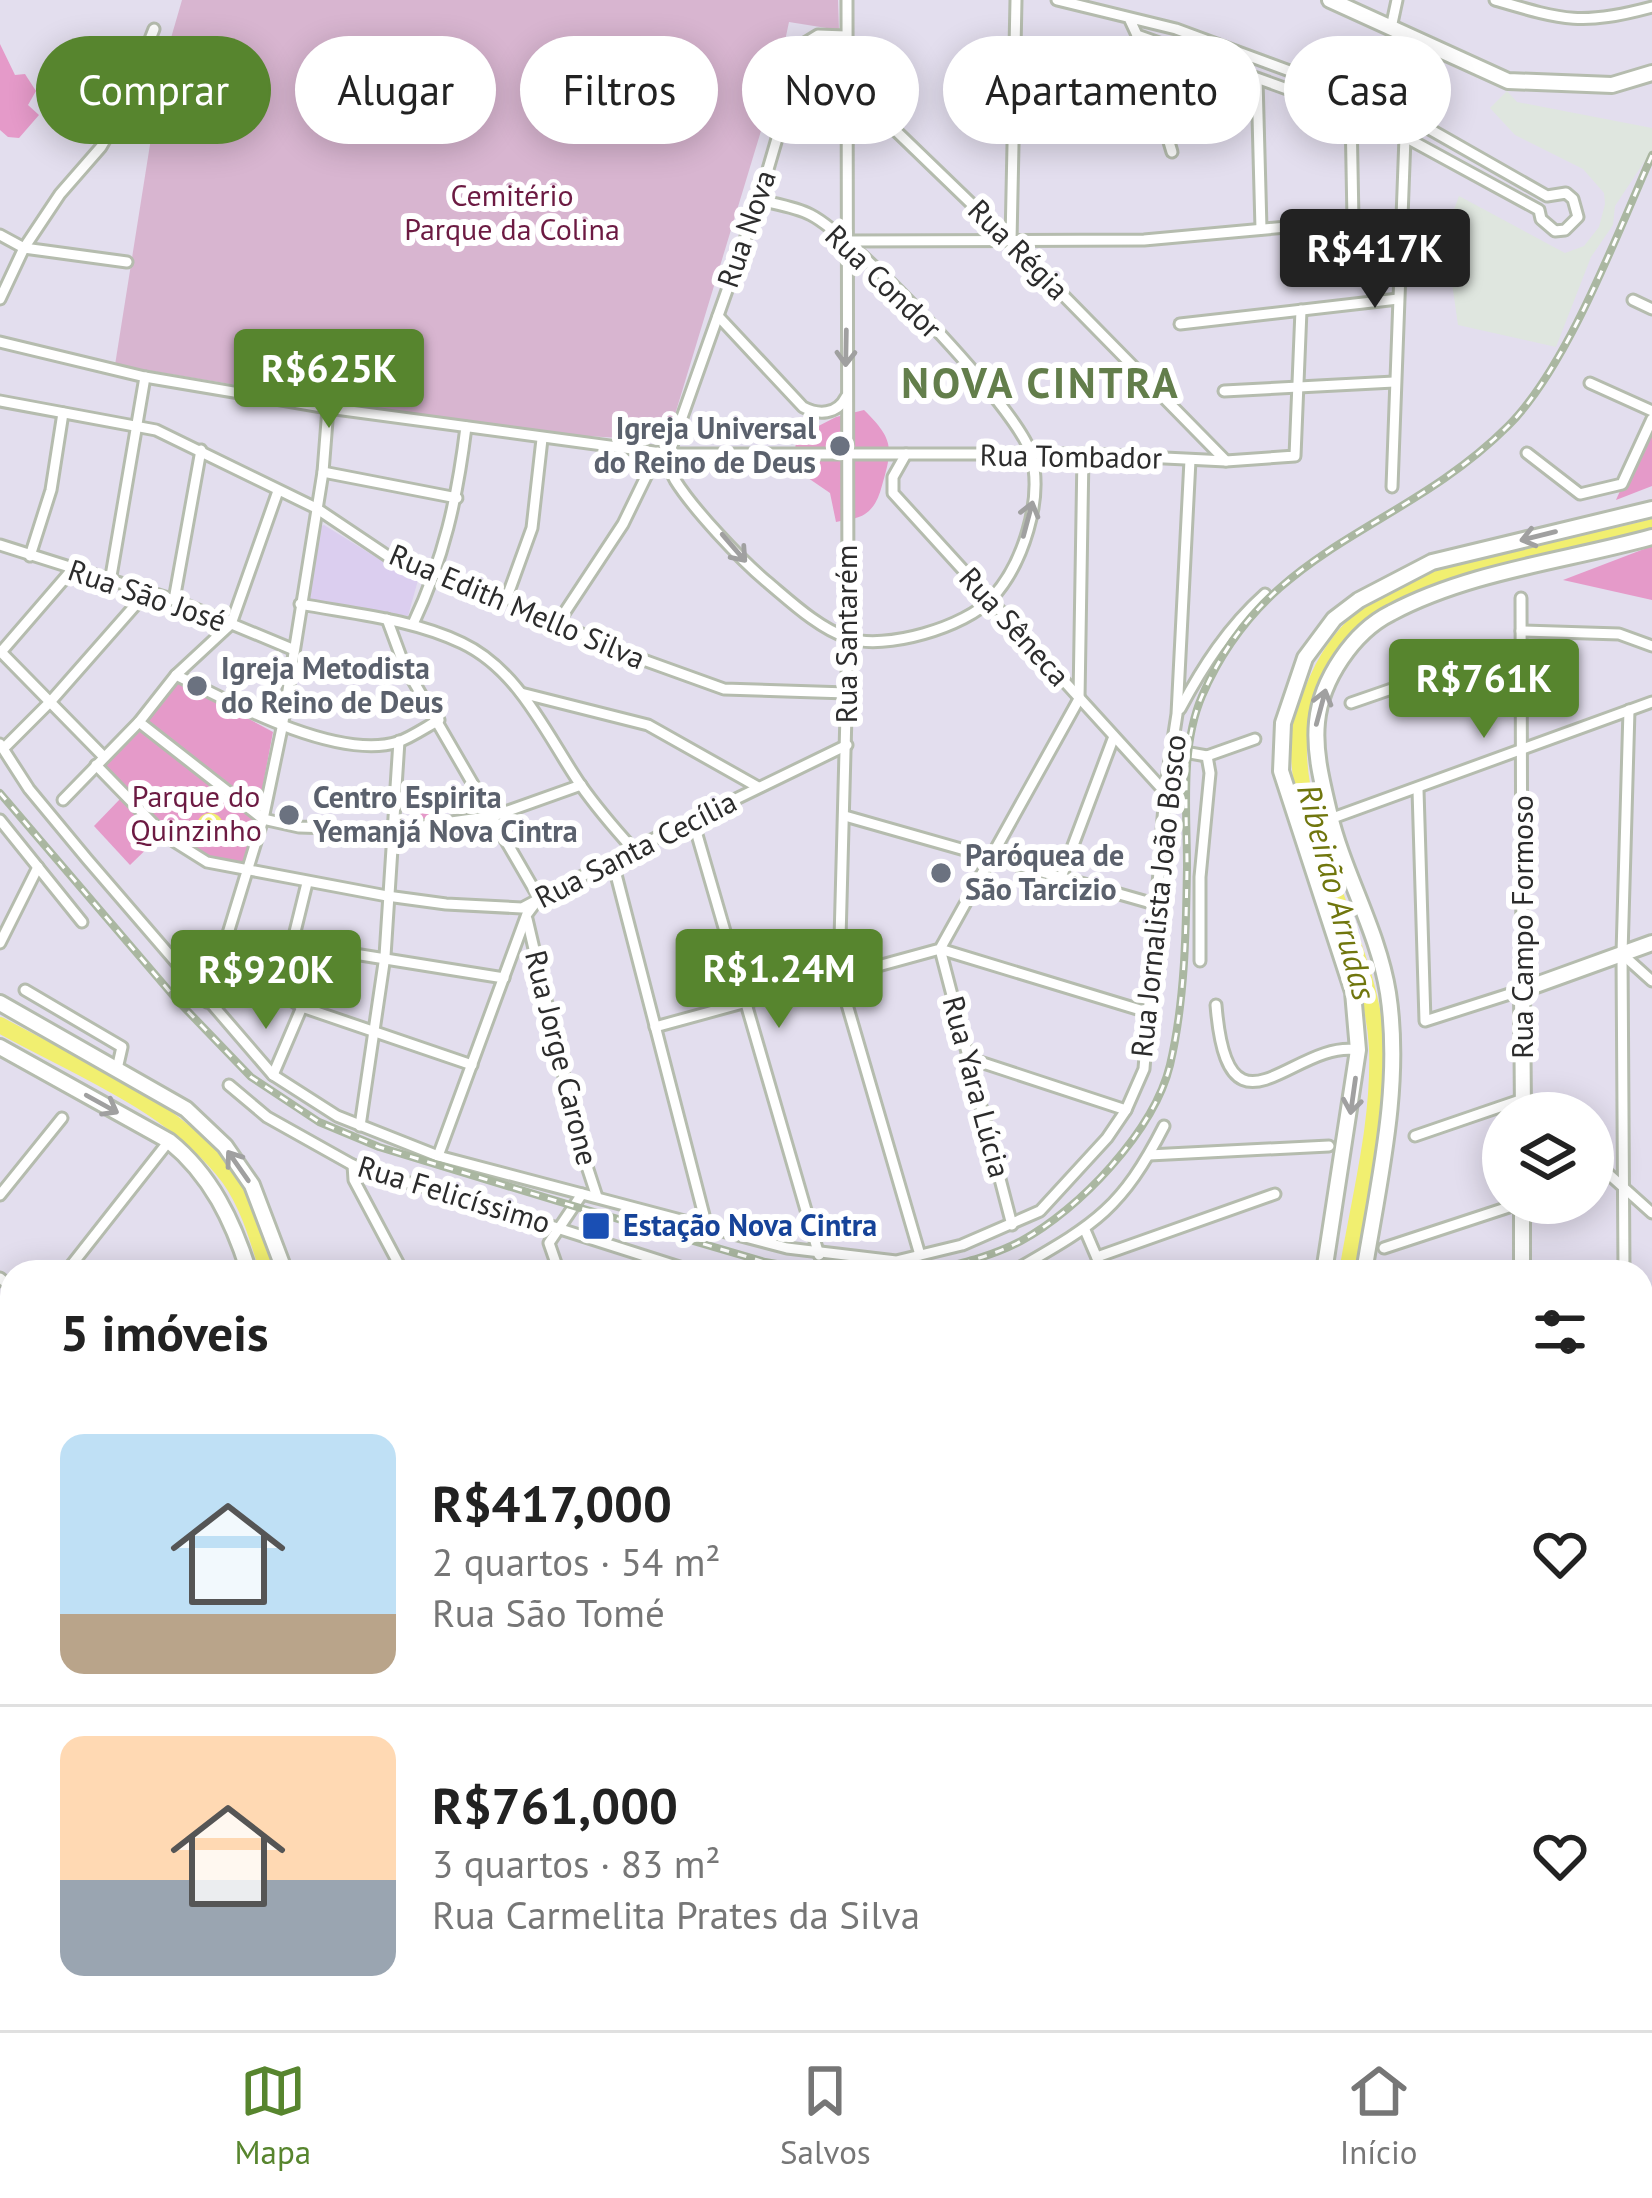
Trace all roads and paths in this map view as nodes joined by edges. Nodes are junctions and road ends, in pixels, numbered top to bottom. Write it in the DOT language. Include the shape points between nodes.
graph roads {
  1 [pos="847,0"];
  2 [pos="1016,0"];
  3 [pos="1057,0"];
  4 [pos="1330,0"];
  5 [pos="1397,0"];
  6 [pos="1495,0"];
  7 [pos="1652,7"];
  8 [pos="1130,20"];
  9 [pos="1391,28"];
  10 [pos="154,29"];
  11 [pos="1137,34"];
  12 [pos="846,35"];
  13 [pos="816,36"];
  14 [pos="1142,36"];
  15 [pos="1284,70"];
  16 [pos="1652,73"];
  17 [pos="1451,142"];
  18 [pos="775,144"];
  19 [pos="847,144"];
  20 [pos="911,144"];
  21 [pos="1259,144"];
  22 [pos="1352,144"];
  23 [pos="1405,144"];
  24 [pos="1418,144"];
  25 [pos="1172,152"];
  26 [pos="758,200"];
  27 [pos="1261,229"];
  28 [pos="0,236"];
  29 [pos="848,241"];
  30 [pos="1011,242"];
  31 [pos="24,248"];
  32 [pos="127,262"];
  33 [pos="0,299"];
  34 [pos="1398,299"];
  35 [pos="1633,299"];
  36 [pos="1652,309"];
  37 [pos="1301,310"];
  38 [pos="718,316"];
  39 [pos="1180,324"];
  40 [pos="0,342"];
  41 [pos="145,376"];
  42 [pos="1394,382"];
  43 [pos="1590,383"];
  44 [pos="1298,388"];
  45 [pos="1224,391"];
  46 [pos="846,398"];
  47 [pos="0,401"];
  48 [pos="328,408"];
  49 [pos="63,413"];
  50 [pos="1652,415"];
  51 [pos="134,425"];
  52 [pos="466,428"];
  53 [pos="542,439"];
  54 [pos="201,450"];
  55 [pos="664,453"];
  56 [pos="1527,453"];
  57 [pos="848,454"];
  58 [pos="906,454"];
  59 [pos="1032,454"];
  60 [pos="1083,454"];
  61 [pos="1190,460"];
  62 [pos="1226,461"];
  63 [pos="323,472"];
  64 [pos="1392,487"];
  65 [pos="278,491"];
  66 [pos="457,498"];
  67 [pos="316,508"];
  68 [pos="1652,509"];
  69 [pos="1652,537"];
  70 [pos="0,545"];
  71 [pos="31,556"];
  72 [pos="71,571"];
  73 [pos="437,573"];
  74 [pos="110,582"];
  75 [pos="146,593"];
  76 [pos="1264,594"];
  77 [pos="507,597"];
  78 [pos="1522,598"];
  79 [pos="174,600"];
  80 [pos="991,600"];
  81 [pos="300,604"];
  82 [pos="387,619"];
  83 [pos="559,621"];
  84 [pos="231,624"];
  85 [pos="413,624"];
  86 [pos="1521,631"];
  87 [pos="848,639"];
  88 [pos="1522,644"];
  89 [pos="1652,646"];
  90 [pos="292,649"];
  91 [pos="1,651"];
  92 [pos="176,675"];
  93 [pos="521,693"];
  94 [pos="847,693"];
  95 [pos="1079,699"];
  96 [pos="51,701"];
  97 [pos="1652,702"];
  98 [pos="1351,703"];
  99 [pos="1628,710"];
  100 [pos="1177,714"];
  101 [pos="439,720"];
  102 [pos="139,722"];
  103 [pos="283,728"];
  104 [pos="1113,739"];
  105 [pos="1255,739"];
  106 [pos="399,741"];
  107 [pos="2,746"];
  108 [pos="847,746"];
  109 [pos="1174,750"];
  110 [pos="1524,750"];
  111 [pos="1207,756"];
  112 [pos="100,761"];
  113 [pos="581,785"];
  114 [pos="758,787"];
  115 [pos="1418,790"];
  116 [pos="1165,793"];
  117 [pos="63,800"];
  118 [pos="494,816"];
  119 [pos="845,816"];
  120 [pos="262,819"];
  121 [pos="1330,819"];
  122 [pos="0,820"];
  123 [pos="693,821"];
  124 [pos="394,830"];
  125 [pos="633,849"];
  126 [pos="993,858"];
  127 [pos="613,862"];
  128 [pos="38,867"];
  129 [pos="248,871"];
  130 [pos="1060,880"];
  131 [pos="307,883"];
  132 [pos="387,896"];
  133 [pos="539,898"];
  134 [pos="1158,905"];
  135 [pos="526,919"];
  136 [pos="82,922"];
  137 [pos="0,943"];
  138 [pos="1652,943"];
  139 [pos="292,944"];
  140 [pos="940,950"];
  141 [pos="1622,954"];
  142 [pos="223,956"];
  143 [pos="385,956"];
  144 [pos="1200,961"];
  145 [pos="838,977"];
  146 [pos="504,978"];
  147 [pos="1652,981"];
  148 [pos="26,990"];
  149 [pos="274,990"];
  150 [pos="1522,990"];
  151 [pos="746,1001"];
  152 [pos="207,1002"];
  153 [pos="0,1003"];
  154 [pos="1216,1005"];
  155 [pos="302,1007"];
  156 [pos="1147,1012"];
  157 [pos="655,1027"];
  158 [pos="374,1033"];
  159 [pos="0,1047"];
  160 [pos="1358,1050"];
  161 [pos="968,1058"];
  162 [pos="472,1065"];
  163 [pos="117,1070"];
  164 [pos="273,1075"];
  165 [pos="229,1084"];
  166 [pos="1523,1092"];
  167 [pos="1126,1110"];
  168 [pos="1482,1117"];
  169 [pos="62,1118"];
  170 [pos="360,1126"];
  171 [pos="1164,1126"];
  172 [pos="1414,1136"];
  173 [pos="169,1141"];
  174 [pos="1329,1146"];
  175 [pos="1149,1155"];
  176 [pos="438,1156"];
  177 [pos="352,1166"];
  178 [pos="1614,1179"];
  179 [pos="1624,1188"];
  180 [pos="582,1194"];
  181 [pos="1275,1194"];
  182 [pos="0,1195"];
  183 [pos="597,1198"];
  184 [pos="1652,1213"];
  185 [pos="1482,1216"];
  186 [pos="1521,1224"];
  187 [pos="1012,1225"];
  188 [pos="707,1227"];
  189 [pos="560,1228"];
  190 [pos="1085,1230"];
  191 [pos="1384,1248"];
  192 [pos="818,1255"];
  193 [pos="920,1256"];
  194 [pos="1097,1257"];
  195 [pos="75,1260"];
  196 [pos="245,1260"];
  197 [pos="281,1260"];
  198 [pos="397,1260"];
  199 [pos="555,1260"];
  200 [pos="658,1260"];
  201 [pos="872,1260"];
  202 [pos="890,1260"];
  203 [pos="1033,1260"];
  204 [pos="1098,1260"];
  205 [pos="1326,1260"];
  206 [pos="1366,1260"];
  207 [pos="1522,1260"];
  208 [pos="1624,1260"];
  1 -- 12 [label="street, Rua Santarém"];
  2 -- 30 [label="street"];
  3 -- 8 [label="street"];
  4 -- 9 [label="main road"];
  5 -- 9 [label="street"];
  6 -- 7 [label="street" via="1583,22"];
  8 -- 11 [label="street"];
  8 -- 15 [label="street" via="1175,28"];
  9 -- 16 [label="main road" via="1508,81 1612,85"];
  10 -- 31 [label="street" via="101,147"];
  11 -- 14 [label="street"];
  11 -- 25 [label="street"];
  12 -- 13 [label="street"];
  17 -- 24 [label="street" via="1547,196 1574,199 1573,225 1555,231 1539,209"];
  18 -- 26 [label="street, Rua Nova"];
  19 -- 29 [label="street, Rua Santarém"];
  20 -- 30 [label="street, Rua Régia"];
  21 -- 27 [label="street"];
  22 -- 27 [label="street" via="1353,221"];
  23 -- 34 [label="street"];
  26 -- 29 [label="street, Rua Condor" via="809,214"];
  26 -- 38 [label="street, Rua Nova"];
  27 -- 30 [label="street"];
  28 -- 31 [label="street"];
  29 -- 30 [label="street"];
  29 -- 46 [label="street, Rua Santarém, one-way"];
  29 -- 59 [label="street, Rua Condor" via="946,341"];
  30 -- 62 [label="street, Rua Régia"];
  31 -- 32 [label="street"];
  31 -- 33 [label="street"];
  34 -- 37 [label="street"];
  34 -- 42 [label="street"];
  35 -- 36 [label="street"];
  37 -- 39 [label="street"];
  37 -- 44 [label="street"];
  38 -- 46 [label="street" via="802,407 828,412"];
  38 -- 55 [label="street, Rua Nova"];
  40 -- 41 [label="street, Rua Tombador"];
  41 -- 48 [label="street, Rua Tombador"];
  41 -- 51 [label="street"];
  42 -- 44 [label="street"];
  42 -- 64 [label="street"];
  43 -- 50 [label="street"];
  44 -- 45 [label="street"];
  44 -- 62 [label="street, Rua Tombador" via="1295,456"];
  46 -- 57 [label="street, Rua Santarém"];
  47 -- 49 [label="street, Rua Edith Mello Silva"];
  48 -- 52 [label="street, Rua Tombador"];
  48 -- 63 [label="street"];
  49 -- 51 [label="street, Rua Edith Mello Silva"];
  49 -- 71 [label="street"];
  50 -- 56 [label="street" via="1622,484 1580,494"];
  51 -- 54 [label="street, Rua Edith Mello Silva"];
  51 -- 74 [label="street"];
  52 -- 53 [label="street, Rua Tombador"];
  52 -- 66 [label="street"];
  53 -- 55 [label="street, Rua Tombador"];
  53 -- 77 [label="street" via="532,528"];
  54 -- 65 [label="street, Rua Edith Mello Silva"];
  54 -- 79 [label="street"];
  55 -- 57 [label="street, Rua Tombador"];
  55 -- 83 [label="street, Rua Nova"];
  55 -- 87 [label="street, one-way" via="672,476 754,571"];
  57 -- 58 [label="street, Rua Tombador"];
  57 -- 87 [label="street, Rua Santarém"];
  58 -- 59 [label="street, Rua Tombador"];
  58 -- 80 [label="street, Rua Sêneca" via="893,493"];
  59 -- 60 [label="street, Rua Tombador"];
  80 -- 59 [label="street, one-way" via="1031,516"];
  60 -- 61 [label="street, Rua Tombador"];
  60 -- 95 [label="street"];
  61 -- 62 [label="street, Rua Tombador"];
  61 -- 100 [label="street, Rua Jornalista João Bosco"];
  63 -- 66 [label="street"];
  63 -- 67 [label="street"];
  65 -- 67 [label="street, Rua Edith Mello Silva"];
  65 -- 84 [label="street"];
  66 -- 73 [label="street"];
  67 -- 73 [label="street, Rua Edith Mello Silva" via="392,559"];
  67 -- 81 [label="street"];
  68 -- 160 [label="main road, one-way" via="1432,562 1359,600 1305,658 1283,723 1281,771 1353,992"];
  121 -- 69 [label="main road, one-way" via="1318,712 1339,663 1368,628 1446,589"];
  70 -- 71 [label="street, Rua São José"];
  71 -- 72 [label="street, Rua São José"];
  72 -- 74 [label="street, Rua São José"];
  72 -- 91 [label="street"];
  73 -- 77 [label="street, Rua Edith Mello Silva"];
  73 -- 85 [label="street"];
  74 -- 75 [label="street, Rua São José"];
  75 -- 79 [label="street, Rua São José"];
  75 -- 96 [label="street"];
  76 -- 100 [label="street" via="1203,666"];
  77 -- 83 [label="street, Rua Edith Mello Silva"];
  78 -- 86 [label="street, Rua Campo Formoso"];
  79 -- 84 [label="street, Rua São José"];
  80 -- 87 [label="street" via="913,637"];
  80 -- 95 [label="street, Rua Sêneca"];
  81 -- 82 [label="street"];
  81 -- 90 [label="street"];
  82 -- 85 [label="street"];
  82 -- 101 [label="street"];
  83 -- 94 [label="street, Rua Edith Mello Silva" via="724,689"];
  84 -- 90 [label="street, Rua São José"];
  84 -- 92 [label="street"];
  85 -- 93 [label="street" via="465,644"];
  86 -- 88 [label="street, Rua Campo Formoso"];
  86 -- 89 [label="street" via="1619,634"];
  87 -- 94 [label="street, Rua Santarém"];
  88 -- 98 [label="street"];
  88 -- 110 [label="street, Rua Campo Formoso"];
  90 -- 103 [label="street"];
  91 -- 96 [label="street, Rua Santa Cecília"];
  92 -- 102 [label="street"];
  92 -- 103 [label="street"];
  93 -- 113 [label="street"];
  93 -- 114 [label="street" via="647,725"];
  94 -- 108 [label="street, Rua Santarém"];
  95 -- 104 [label="street, Rua Sêneca"];
  95 -- 126 [label="street"];
  96 -- 107 [label="street"];
  96 -- 112 [label="street, Rua Santa Cecília"];
  97 -- 99 [label="street"];
  99 -- 110 [label="street"];
  99 -- 141 [label="street"];
  100 -- 109 [label="street, Rua Jornalista João Bosco"];
  101 -- 106 [label="street"];
  101 -- 118 [label="street"];
  102 -- 112 [label="street"];
  102 -- 120 [label="street"];
  103 -- 106 [label="street"];
  103 -- 120 [label="street"];
  104 -- 116 [label="street, Rua Sêneca"];
  104 -- 130 [label="street"];
  105 -- 111 [label="street"];
  106 -- 124 [label="street"];
  107 -- 152 [label="street, Rua Jornalista João Bosco"];
  108 -- 114 [label="street, Rua Santa Cecília"];
  108 -- 119 [label="street, Rua Santarém"];
  109 -- 111 [label="street"];
  109 -- 116 [label="street, Rua Jornalista João Bosco"];
  110 -- 115 [label="street"];
  110 -- 150 [label="street, Rua Campo Formoso"];
  111 -- 144 [label="street"];
  112 -- 117 [label="street"];
  112 -- 129 [label="street, Rua Santa Cecília" via="164,836 207,862"];
  113 -- 118 [label="street"];
  113 -- 125 [label="street"];
  114 -- 123 [label="street, Rua Santa Cecília"];
  115 -- 121 [label="street"];
  115 -- 150 [label="street" via="1425,1021"];
  116 -- 134 [label="street, Rua Jornalista João Bosco"];
  118 -- 124 [label="street"];
  118 -- 133 [label="street"];
  119 -- 126 [label="street"];
  119 -- 145 [label="street, Rua Santarém"];
  120 -- 124 [label="street"];
  120 -- 129 [label="street"];
  121 -- 206 [label="main road" via="1387,987 1395,1049"];
  122 -- 128 [label="street"];
  123 -- 125 [label="street, Rua Santa Cecília"];
  123 -- 151 [label="street"];
  124 -- 132 [label="street"];
  125 -- 127 [label="street, Rua Santa Cecília"];
  126 -- 130 [label="street"];
  126 -- 140 [label="street"];
  127 -- 133 [label="street, Rua Santa Cecília"];
  127 -- 157 [label="street"];
  128 -- 136 [label="street"];
  128 -- 137 [label="street"];
  129 -- 131 [label="street, Rua Santa Cecília"];
  129 -- 142 [label="street"];
  130 -- 134 [label="street"];
  131 -- 132 [label="street, Rua Santa Cecília"];
  131 -- 139 [label="street"];
  132 -- 133 [label="street, Rua Santa Cecília" via="504,908"];
  132 -- 143 [label="street"];
  133 -- 135 [label="street"];
  134 -- 156 [label="street, Rua Jornalista João Bosco"];
  135 -- 146 [label="street"];
  135 -- 183 [label="street, Rua Jorge Carone"];
  138 -- 141 [label="main road"];
  139 -- 143 [label="street"];
  139 -- 149 [label="street"];
  140 -- 145 [label="street"];
  140 -- 156 [label="street"];
  140 -- 161 [label="street, Rua Yara Lúcia"];
  141 -- 147 [label="street"];
  141 -- 150 [label="main road"];
  141 -- 179 [label="street"];
  142 -- 149 [label="street"];
  142 -- 152 [label="street"];
  143 -- 146 [label="street"];
  143 -- 158 [label="street"];
  145 -- 151 [label="street"];
  145 -- 193 [label="street, Rua Santarém"];
  146 -- 162 [label="street"];
  148 -- 163 [label="street" via="122,1047"];
  149 -- 155 [label="street"];
  150 -- 166 [label="main road, Rua Campo Formoso"];
  151 -- 157 [label="street"];
  151 -- 192 [label="street"];
  152 -- 164 [label="street, Rua Jornalista João Bosco"];
  153 -- 163 [label="main road"];
  154 -- 160 [label="street" via="1226,1062 1244,1079 1278,1076 1343,1047"];
  155 -- 158 [label="street"];
  155 -- 164 [label="street"];
  156 -- 167 [label="street, Rua Jornalista João Bosco" via="1144,1069"];
  157 -- 188 [label="street"];
  158 -- 162 [label="street"];
  158 -- 170 [label="street"];
  159 -- 173 [label="main road, one-way"];
  160 -- 205 [label="main road, one-way"];
  161 -- 167 [label="street"];
  161 -- 187 [label="street, Rua Yara Lúcia"];
  162 -- 176 [label="street"];
  197 -- 163 [label="main road, one-way" via="267,1215 225,1146 186,1109"];
  164 -- 170 [label="street, Rua Jornalista João Bosco"];
  165 -- 177 [label="street, Rua Felicíssimo" via="267,1117"];
  167 -- 187 [label="street, Rua Jornalista João Bosco" via="1071,1181"];
  168 -- 172 [label="street"];
  169 -- 182 [label="street"];
  170 -- 176 [label="street, Rua Jornalista João Bosco"];
  171 -- 175 [label="street"];
  173 -- 195 [label="street"];
  173 -- 196 [label="main road" via="210,1184"];
  174 -- 175 [label="street"];
  175 -- 190 [label="street"];
  176 -- 180 [label="street, Rua Jornalista João Bosco"];
  177 -- 189 [label="street, Rua Felicíssimo"];
  177 -- 198 [label="street"];
  178 -- 179 [label="street"];
  179 -- 184 [label="street"];
  179 -- 208 [label="street"];
  180 -- 183 [label="street, Rua Jornalista João Bosco"];
  180 -- 189 [label="street, Rua Jorge Carone"];
  181 -- 194 [label="street"];
  183 -- 188 [label="street, Rua Jornalista João Bosco"];
  185 -- 191 [label="street"];
  186 -- 207 [label="main road"];
  187 -- 193 [label="street, Rua Jornalista João Bosco"];
  188 -- 192 [label="street, Rua Jornalista João Bosco"];
  189 -- 199 [label="street" via="549,1243"];
  189 -- 200 [label="street, Rua Felicíssimo"];
  190 -- 194 [label="street"];
  190 -- 203 [label="street"];
  192 -- 201 [label="street, Rua Jornalista João Bosco"];
  193 -- 202 [label="street, Rua Jornalista João Bosco"];
  194 -- 204 [label="street"];
}
